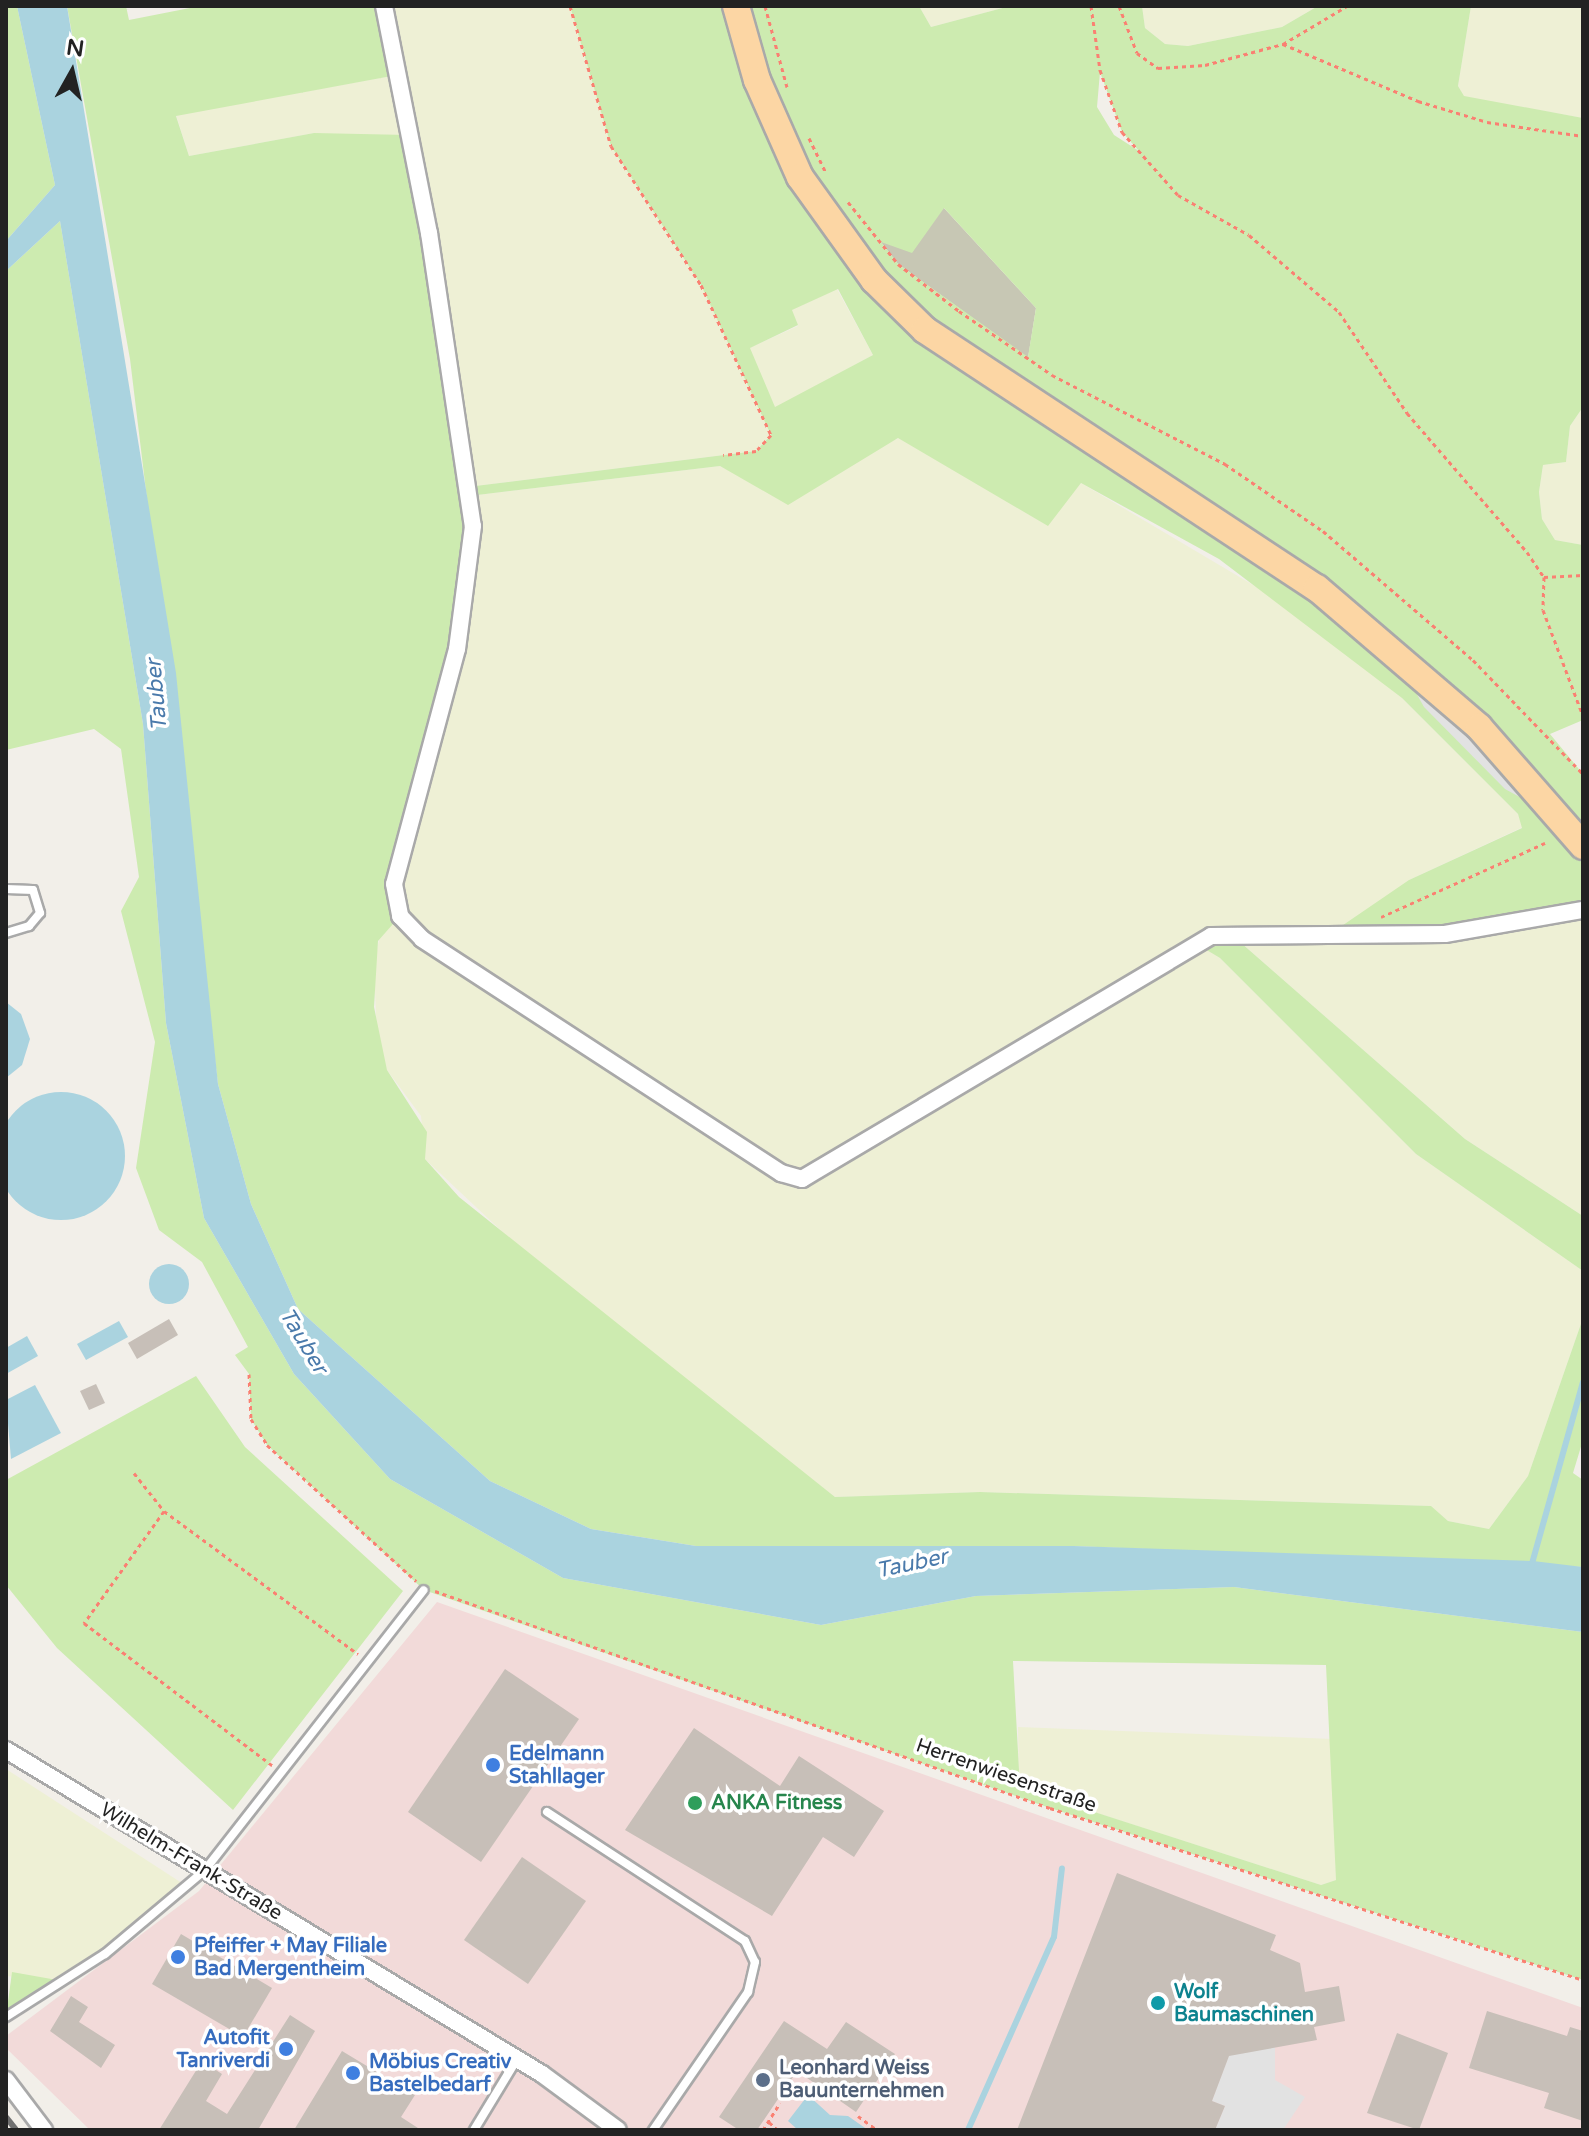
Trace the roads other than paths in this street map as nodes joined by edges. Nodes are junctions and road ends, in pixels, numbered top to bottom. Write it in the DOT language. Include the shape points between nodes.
graph roads {
  1 [pos="384,6"];
  2 [pos="736,6"];
  3 [pos="1583,846"];
  4 [pos="6,889"];
  5 [pos="1583,910"];
  6 [pos="6,933"];
  7 [pos="424,1590"];
  8 [pos="6,1750"];
  9 [pos="547,1812"];
  10 [pos="205,1870"];
  11 [pos="6,2017"];
  12 [pos="517,2059"];
  13 [pos="6,2080"];
  14 [pos="44,2130"];
  15 [pos="474,2130"];
  16 [pos="618,2130"];
  17 [pos="653,2130"];
  1 -- 5 [label="street" via="429,233 473,526 457,649 394,884 400,916 422,939 802,1179 1211,936 1445,934"];
  2 -- 3 [label="main road" via="757,80 800,177 884,290 925,330 1317,588 1468,717"];
  4 -- 6 [label="lane" via="33,890 40,913 29,926"];
  7 -- 10 [label="lane"];
  8 -- 10 [label="street, Wilhelm-Frank-Straße"];
  9 -- 17 [label="lane" via="745,1941 755,1962 748,1992"];
  10 -- 11 [label="lane" via="117,1945"];
  10 -- 12 [label="street, Wilhelm-Frank-Straße"];
  12 -- 15 [label="lane"];
  12 -- 16 [label="street, Wilhelm-Frank-Straße"];
  13 -- 14 [label="street"];
}
